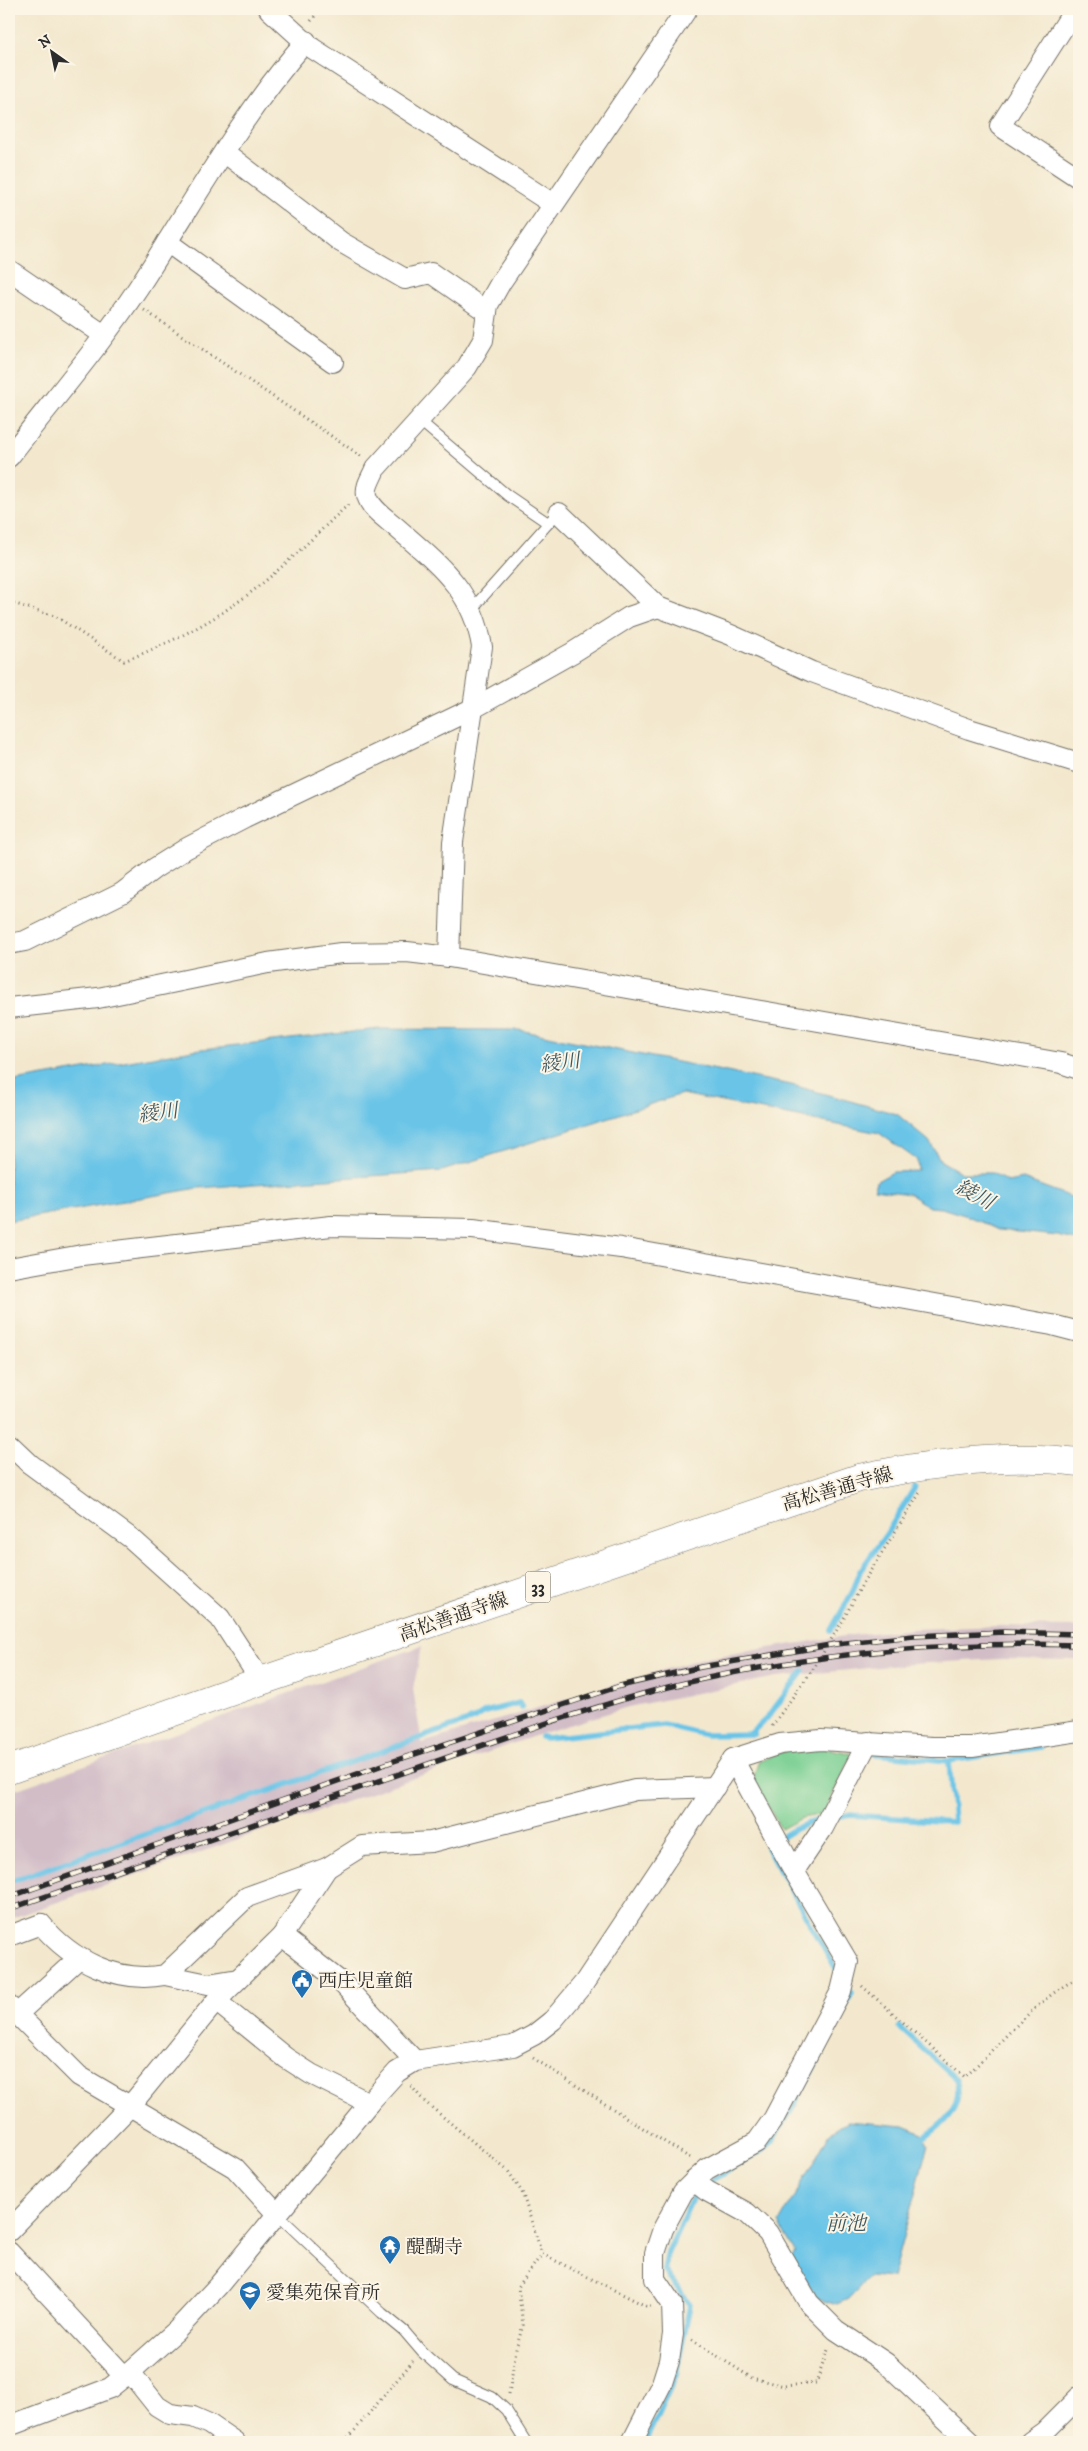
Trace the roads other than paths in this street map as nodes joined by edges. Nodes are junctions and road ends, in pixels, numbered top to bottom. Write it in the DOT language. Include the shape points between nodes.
graph roads {
  1 [pos="269,9"];
  2 [pos="687,9"];
  3 [pos="1075,9"];
  4 [pos="306,41"];
  5 [pos="224,152"];
  6 [pos="1079,178"];
  7 [pos="553,204"];
  8 [pos="167,242"];
  9 [pos="9,270"];
  10 [pos="487,312"];
  11 [pos="104,335"];
  12 [pos="333,362"];
  13 [pos="420,420"];
  14 [pos="9,457"];
  15 [pos="553,518"];
  16 [pos="658,608"];
  17 [pos="472,609"];
  18 [pos="474,708"];
  19 [pos="1079,763"];
  20 [pos="9,944"];
  21 [pos="449,957"];
  22 [pos="9,1008"];
  23 [pos="1079,1069"];
  24 [pos="9,1268"];
  25 [pos="1079,1332"];
  26 [pos="9,1444"];
  27 [pos="1079,1462"];
  28 [pos="261,1681"];
  29 [pos="1079,1731"];
  30 [pos="868,1742"];
  31 [pos="733,1759"];
  32 [pos="9,1770"];
  33 [pos="715,1787"];
  34 [pos="327,1868"];
  35 [pos="794,1871"];
  36 [pos="9,1936"];
  37 [pos="282,1936"];
  38 [pos="78,1958"];
  39 [pos="165,1975"];
  40 [pos="238,1979"];
  41 [pos="216,2001"];
  42 [pos="13,2010"];
  43 [pos="415,2061"];
  44 [pos="369,2103"];
  45 [pos="131,2106"];
  46 [pos="702,2181"];
  47 [pos="277,2214"];
  48 [pos="9,2231"];
  49 [pos="9,2252"];
  50 [pos="128,2375"];
  51 [pos="1079,2397"];
  52 [pos="9,2426"];
  53 [pos="235,2442"];
  54 [pos="526,2442"];
  55 [pos="632,2442"];
  56 [pos="970,2442"];
  57 [pos="1030,2442"];
  1 -- 4 [label="street"];
  2 -- 7 [label="street"];
  3 -- 6 [label="street" via="1000,126"];
  4 -- 5 [label="street" via="275,76"];
  4 -- 7 [label="street" via="312,48"];
  5 -- 8 [label="street"];
  5 -- 10 [label="street" via="341,242 405,279 431,273"];
  7 -- 10 [label="street" via="500,282"];
  8 -- 11 [label="street"];
  8 -- 12 [label="street"];
  9 -- 11 [label="street"];
  10 -- 13 [label="street" via="483,340 467,367"];
  11 -- 14 [label="street"];
  13 -- 15 [label="lane" via="507,495"];
  13 -- 17 [label="street" via="378,467 368,483 367,494 373,507 457,585"];
  15 -- 16 [label="street"];
  15 -- 17 [label="lane"];
  16 -- 18 [label="street" via="629,617"];
  16 -- 19 [label="street" via="731,635 821,675 969,729"];
  17 -- 18 [label="street" via="482,647"];
  18 -- 20 [label="street" via="187,848 122,893 58,926 25,941"];
  18 -- 21 [label="street" via="453,842"];
  21 -- 22 [label="street" via="407,952 342,952 259,965 98,998"];
  21 -- 23 [label="street" via="1061,1063"];
  24 -- 25 [label="street" via="82,1255 331,1226 473,1228 621,1248"];
  26 -- 28 [label="street" via="30,1464 132,1538 220,1618"];
  27 -- 28 [label="main road, 高松善通寺線 / 33" via="1028,1459 931,1464 849,1481"];
  28 -- 32 [label="main road, 高松善通寺線 / 33"];
  29 -- 30 [label="street" via="972,1747"];
  30 -- 31 [label="street" via="821,1740 780,1744"];
  30 -- 35 [label="street" via="827,1820"];
  31 -- 33 [label="street"];
  31 -- 35 [label="street"];
  33 -- 34 [label="street" via="635,1790 431,1842 362,1846"];
  33 -- 43 [label="street" via="584,1983 553,2020 513,2046"];
  34 -- 37 [label="street"];
  34 -- 39 [label="street" via="248,1897"];
  35 -- 46 [label="street" via="845,1976 774,2118 758,2142"];
  36 -- 38 [label="street" via="41,1924"];
  37 -- 40 [label="street"];
  37 -- 43 [label="street" via="342,1983"];
  38 -- 39 [label="street" via="120,1975 150,1978"];
  38 -- 42 [label="street"];
  39 -- 40 [label="street" via="208,1984"];
  40 -- 41 [label="street"];
  41 -- 44 [label="street" via="286,2058"];
  41 -- 45 [label="street"];
  42 -- 45 [label="street" via="80,2076"];
  43 -- 44 [label="street" via="397,2072"];
  44 -- 47 [label="street"];
  45 -- 47 [label="street" via="235,2168"];
  45 -- 48 [label="street"];
  46 -- 55 [label="street" via="683,2192 655,2254 655,2279 672,2304 673,2334 662,2383"];
  46 -- 56 [label="street" via="747,2213 768,2233 809,2303 836,2330 886,2363"];
  47 -- 50 [label="street" via="218,2286"];
  47 -- 54 [label="lane" via="453,2380 492,2397 506,2410"];
  49 -- 50 [label="street"];
  50 -- 52 [label="street" via="110,2388"];
  50 -- 53 [label="street" via="157,2406 170,2414 192,2417 209,2424"];
  51 -- 57 [label="street"];
}
